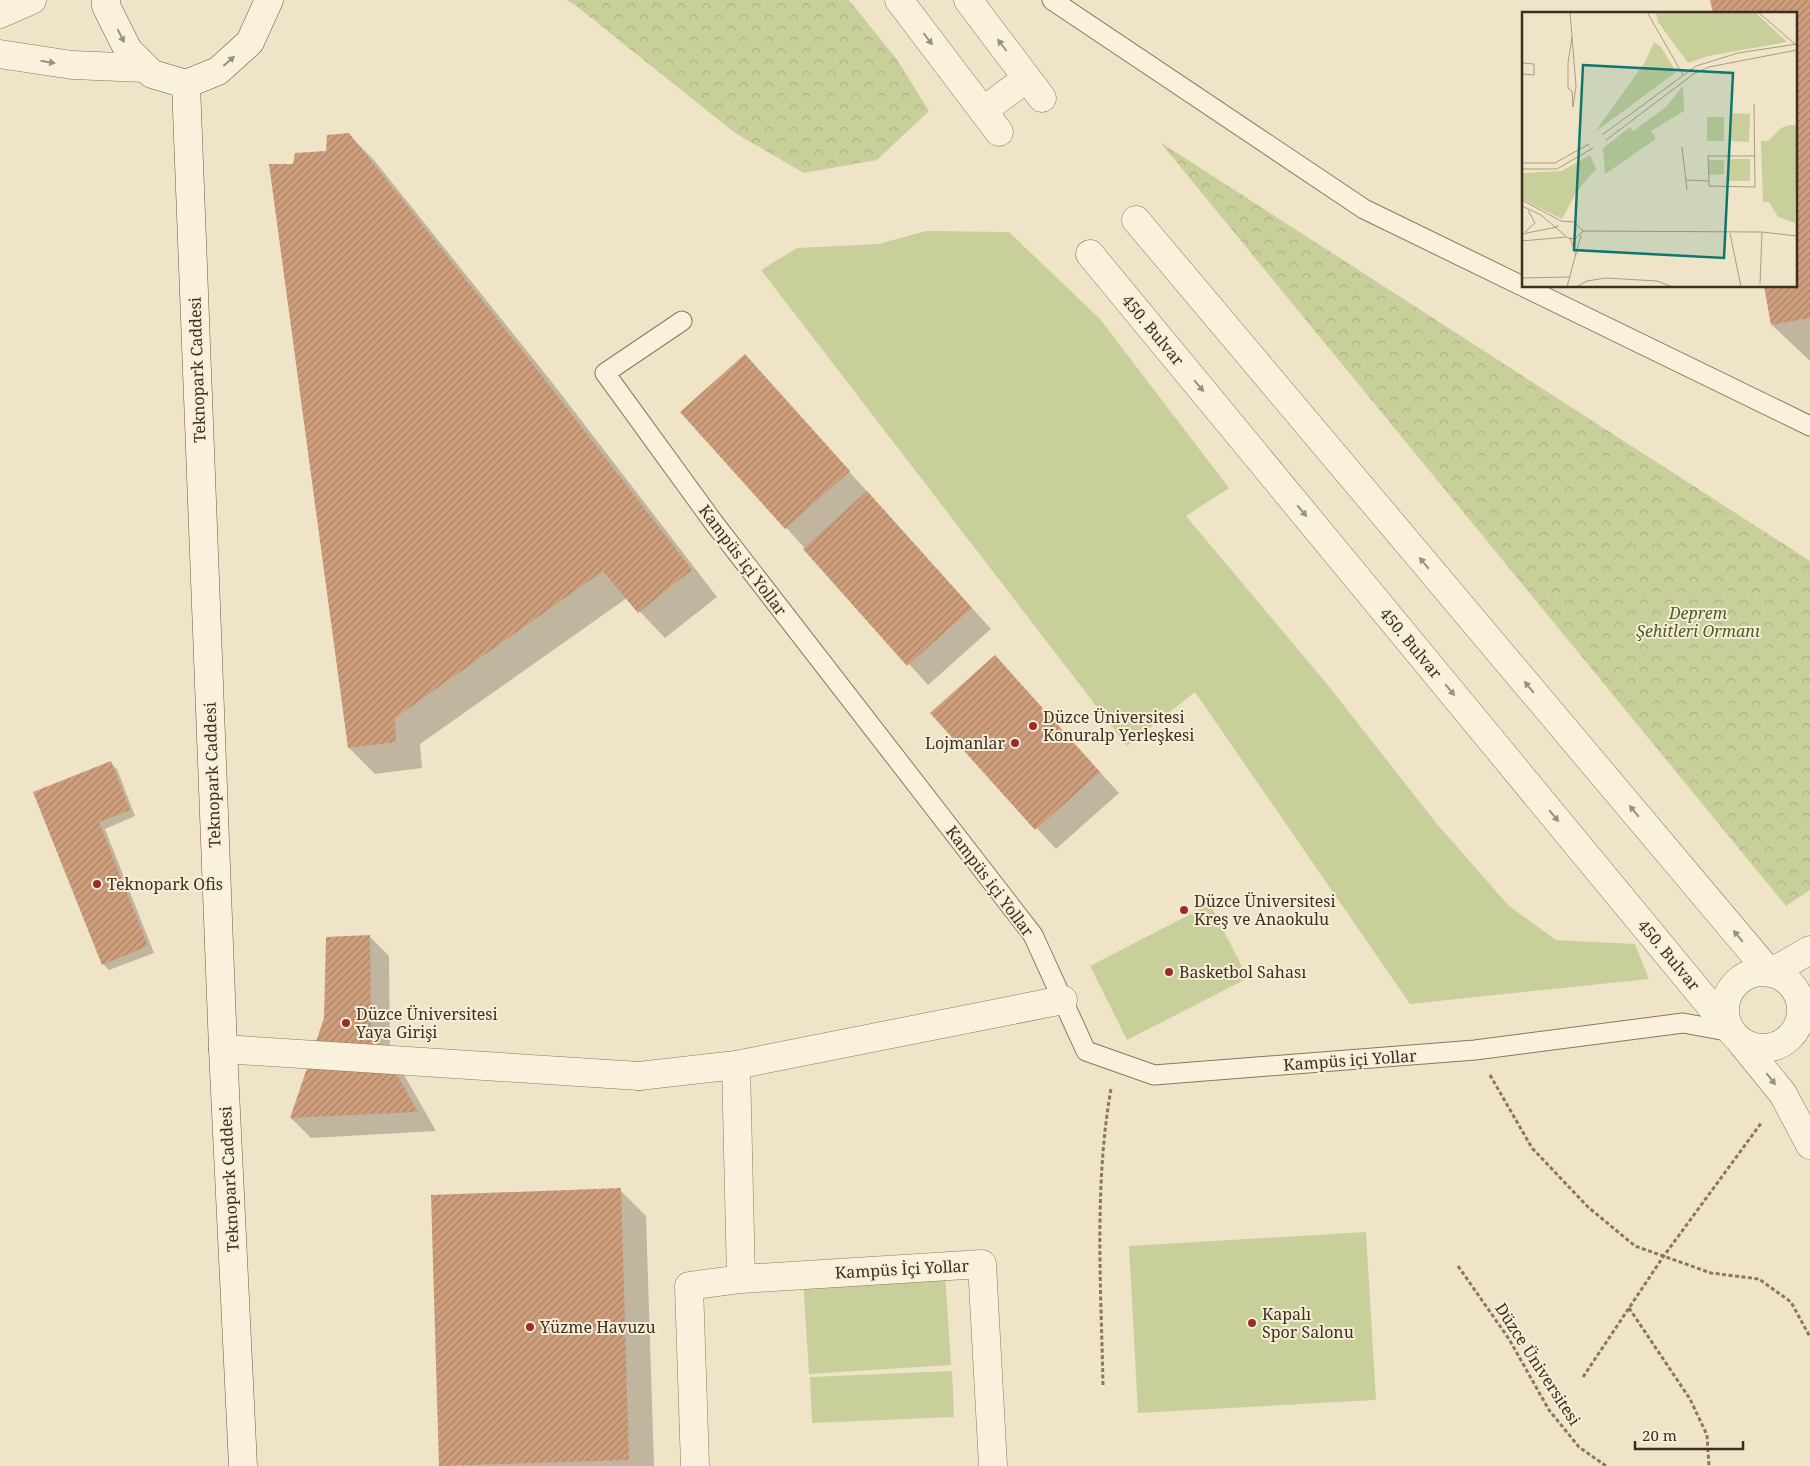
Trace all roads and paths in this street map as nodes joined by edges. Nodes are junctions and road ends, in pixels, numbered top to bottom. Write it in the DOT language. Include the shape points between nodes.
graph roads {
  1 [pos="32,0"];
  2 [pos="106,0"];
  3 [pos="269,0"];
  4 [pos="899,0"];
  5 [pos="968,0"];
  6 [pos="1052,0"];
  7 [pos="0,14"];
  8 [pos="0,54"];
  9 [pos="145,68"];
  10 [pos="186,84"];
  11 [pos="1136,220"];
  12 [pos="1090,254"];
  13 [pos="1522,286"];
  14 [pos="1526,288"];
  15 [pos="682,321"];
  16 [pos="1810,426"];
  17 [pos="1810,950"];
  18 [pos="1770,973"];
  19 [pos="1063,1000"];
  20 [pos="1807,1012"];
  21 [pos="1736,1036"];
  22 [pos="223,1049"];
  23 [pos="1475,1050"];
  24 [pos="1116,1061"];
  25 [pos="736,1065"];
  26 [pos="1783,1094"];
  27 [pos="1810,1145"];
  28 [pos="1663,1258"];
  29 [pos="1458,1266"];
  30 [pos="741,1279"];
  31 [pos="1629,1308"];
  32 [pos="1810,1337"];
  33 [pos="1583,1377"];
  34 [pos="1103,1385"];
  35 [pos="243,1466"];
  36 [pos="695,1466"];
  37 [pos="993,1466"];
  38 [pos="1606,1466"];
  39 [pos="1709,1466"];
  1 -- 7 [label="street"];
  2 -- 9 [label="street, one-way" via="128,50"];
  10 -- 3 [label="street, one-way" via="218,70 250,42"];
  4 -- 5 [label="street, one-way" via="991,121 1034,88"];
  6 -- 13 [label="lane" via="1364,209"];
  8 -- 9 [label="street, one-way" via="72,66"];
  9 -- 10 [label="street" via="152,74"];
  10 -- 22 [label="street, Teknopark Caddesi"];
  18 -- 11 [label="street, one-way"];
  12 -- 21 [label="street, 450. Bulvar, one-way"];
  14 -- 16 [label="lane"];
  15 -- 19 [label="lane, Kampüs içi Yollar" via="605,373 714,523 1033,935"];
  17 -- 18 [label="street"];
  18 -- 20 [label="street" via="1782,977 1792,986"];
  18 -- 21 [label="street" via="1745,977 1728,996 1727,1021"];
  19 -- 24 [label="lane, Kampüs içi Yollar" via="1086,1051"];
  19 -- 25 [label="street"];
  20 -- 21 [label="street" via="1786,1041 1775,1046 1751,1046"];
  21 -- 23 [label="lane, Kampüs içi Yollar" via="1683,1023"];
  21 -- 26 [label="street, 450. Bulvar, one-way"];
  22 -- 25 [label="street" via="639,1076"];
  22 -- 35 [label="street, Teknopark Caddesi"];
  23 -- 24 [label="lane, Kampüs içi Yollar" via="1154,1075"];
  23 -- 28 [label="path" via="1532,1148 1588,1207 1628,1241"];
  24 -- 34 [label="path" via="1104,1130 1100,1274"];
  25 -- 30 [label="street"];
  26 -- 27 [label="street, 450. Bulvar"];
  26 -- 28 [label="path, Düzce Üniversitesi"];
  28 -- 31 [label="path, Düzce Üniversitesi"];
  28 -- 32 [label="path" via="1712,1273 1759,1279 1791,1302"];
  29 -- 38 [label="path, Düzce Üniversitesi" via="1509,1339 1549,1410 1578,1447"];
  30 -- 36 [label="street, Kampüs İçi Yollar" via="689,1286"];
  30 -- 37 [label="street, Kampüs İçi Yollar" via="982,1264"];
  31 -- 33 [label="path, Düzce Üniversitesi"];
  31 -- 39 [label="path" via="1690,1399 1707,1435"];
}
